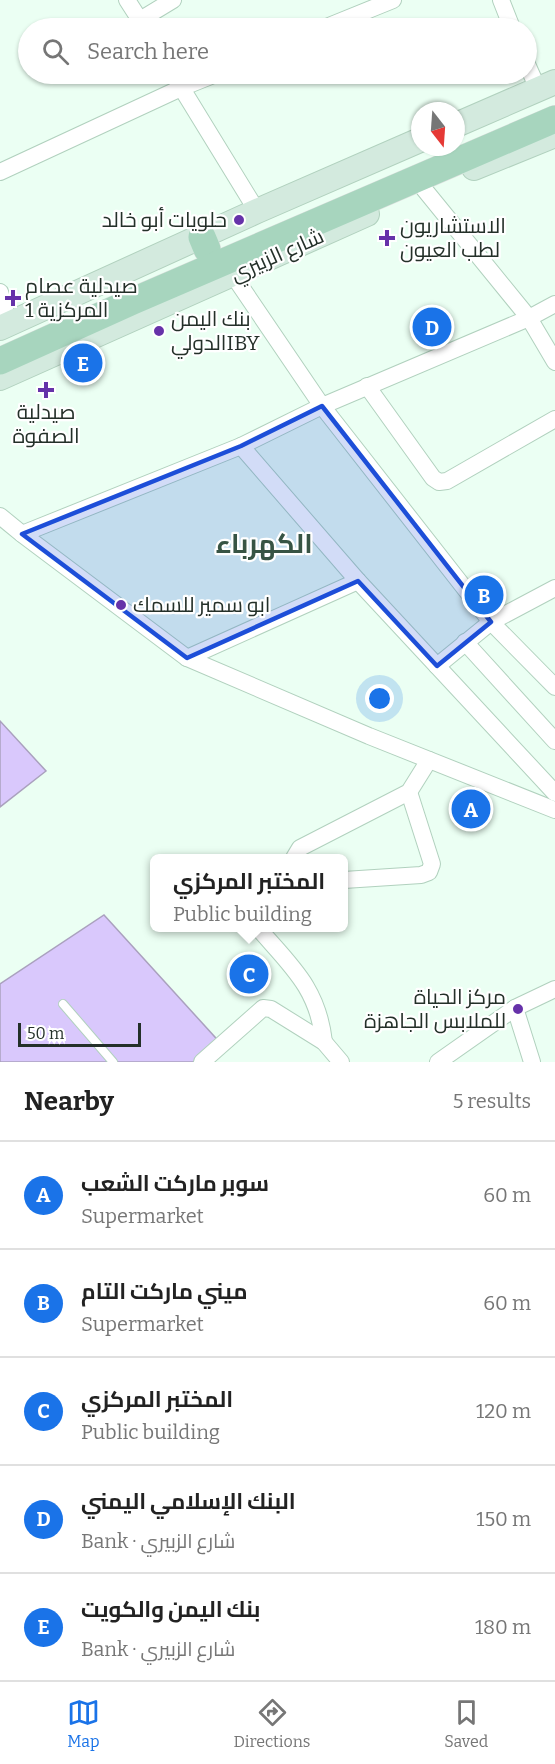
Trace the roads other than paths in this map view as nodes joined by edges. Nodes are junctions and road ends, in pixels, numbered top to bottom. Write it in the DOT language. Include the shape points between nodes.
graph roads {
  1 [pos="127,0"];
  2 [pos="173,0"];
  3 [pos="393,0"];
  4 [pos="501,0"];
  5 [pos="138,18"];
  6 [pos="150,18"];
  7 [pos="349,18"];
  8 [pos="508,18"];
  9 [pos="171,84"];
  10 [pos="179,84"];
  11 [pos="536,84"];
  12 [pos="549,110"];
  13 [pos="465,124"];
  14 [pos="411,144"];
  15 [pos="0,172"];
  16 [pos="424,189"];
  17 [pos="257,211"];
  18 [pos="204,243"];
  19 [pos="233,274"];
  20 [pos="0,291"];
  21 [pos="555,304"];
  22 [pos="529,318"];
  23 [pos="3,332"];
  24 [pos="0,361"];
  25 [pos="555,362"];
  26 [pos="0,378"];
  27 [pos="367,386"];
  28 [pos="322,406"];
  29 [pos="555,418"];
  30 [pos="241,446"];
  31 [pos="0,516"];
  32 [pos="22,534"];
  33 [pos="358,581"];
  34 [pos="555,588"];
  35 [pos="491,622"];
  36 [pos="465,642"];
  37 [pos="187,658"];
  38 [pos="437,666"];
  39 [pos="555,687"];
  40 [pos="555,741"];
  41 [pos="429,760"];
  42 [pos="409,792"];
  43 [pos="555,793"];
  44 [pos="555,810"];
  45 [pos="296,854"];
  46 [pos="348,880"];
  47 [pos="262,932"];
  48 [pos="555,989"];
  49 [pos="63,1004"];
  50 [pos="515,1008"];
  51 [pos="324,1042"];
  52 [pos="113,1062"];
  53 [pos="202,1062"];
  54 [pos="341,1062"];
  55 [pos="438,1062"];
  56 [pos="532,1062"];
  1 -- 5 [label="street"];
  2 -- 6 [label="street"];
  3 -- 7 [label="street"];
  4 -- 8 [label="street"];
  9 -- 15 [label="street"];
  10 -- 17 [label="street"];
  11 -- 12 [label="street"];
  12 -- 13 [label="main road"];
  12 -- 16 [label="main road, شارع الزبيري"];
  12 -- 18 [label="main road, شارع الزبيري"];
  12 -- 24 [label="main road, شارع الزبيري"];
  14 -- 17 [label="main road, شارع الزبيري"];
  16 -- 19 [label="main road, شارع الزبيري"];
  16 -- 22 [label="street"];
  17 -- 18 [label="main road, شارع الزبيري"];
  18 -- 23 [label="main road, شارع الزبيري"];
  19 -- 26 [label="main road, شارع الزبيري"];
  19 -- 28 [label="street"];
  20 -- 23 [label="street"];
  21 -- 22 [label="street"];
  22 -- 25 [label="street"];
  22 -- 27 [label="street"];
  27 -- 28 [label="street"];
  27 -- 29 [label="street" via="439,482"];
  28 -- 30 [label="street"];
  28 -- 35 [label="street"];
  30 -- 32 [label="street"];
  30 -- 33 [label="street"];
  31 -- 32 [label="street"];
  32 -- 37 [label="street"];
  33 -- 37 [label="street"];
  33 -- 38 [label="street"];
  34 -- 35 [label="street"];
  35 -- 36 [label="street"];
  35 -- 39 [label="street"];
  36 -- 38 [label="street"];
  36 -- 40 [label="street"];
  37 -- 41 [label="street"];
  38 -- 43 [label="street"];
  41 -- 42 [label="street"];
  41 -- 44 [label="street"];
  42 -- 45 [label="street" via="300,848"];
  42 -- 46 [label="street" via="432,864 429,872"];
  47 -- 51 [label="street" via="303,979 319,1014"];
  48 -- 50 [label="street"];
  49 -- 52 [label="lane"];
  50 -- 55 [label="street"];
  50 -- 56 [label="street"];
  51 -- 53 [label="street" via="271,1008 263,1008"];
  51 -- 54 [label="street"];
}
